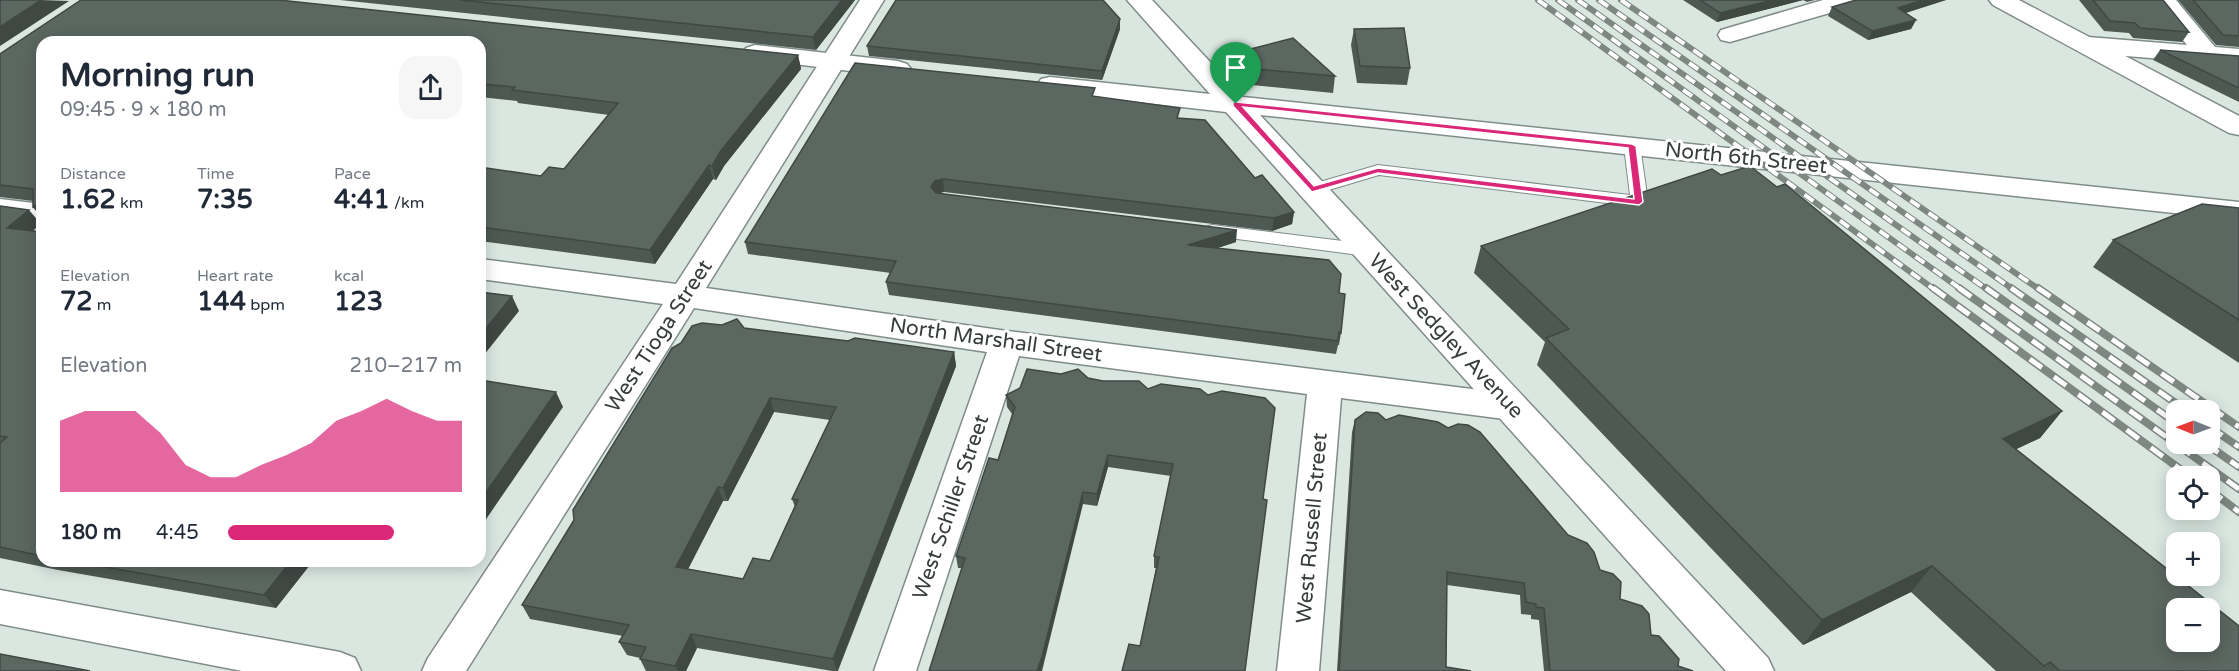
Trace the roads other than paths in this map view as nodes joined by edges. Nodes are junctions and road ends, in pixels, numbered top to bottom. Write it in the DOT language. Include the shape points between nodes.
graph roads {
  1 [pos="872,0"];
  2 [pos="1139,0"];
  3 [pos="1849,0"];
  4 [pos="2001,0"];
  5 [pos="2163,0"];
  6 [pos="1730,35"];
  7 [pos="2088,45"];
  8 [pos="732,51"];
  9 [pos="2207,54"];
  10 [pos="2239,57"];
  11 [pos="833,62"];
  12 [pos="917,71"];
  13 [pos="1024,82"];
  14 [pos="1236,104"];
  15 [pos="2239,127"];
  16 [pos="1632,146"];
  17 [pos="1312,189"];
  18 [pos="0,208"];
  19 [pos="2239,210"];
  20 [pos="36,212"];
  21 [pos="1189,228"];
  22 [pos="1367,250"];
  23 [pos="486,270"];
  24 [pos="686,296"];
  25 [pos="1007,343"];
  26 [pos="1326,384"];
  27 [pos="1512,407"];
  28 [pos="0,607"];
  29 [pos="340,671"];
  30 [pos="443,671"];
  31 [pos="895,671"];
  32 [pos="1298,671"];
  33 [pos="1753,671"];
  1 -- 11 [label="street, West Tioga Street"];
  2 -- 14 [label="street, West Sedgley Avenue"];
  3 -- 6 [label="street"];
  4 -- 7 [label="street"];
  5 -- 9 [label="street"];
  7 -- 9 [label="street"];
  7 -- 15 [label="street"];
  8 -- 11 [label="street"];
  9 -- 10 [label="street"];
  11 -- 12 [label="street"];
  11 -- 24 [label="street, West Tioga Street"];
  13 -- 14 [label="street, North 6th Street"];
  14 -- 16 [label="street, North 6th Street"];
  14 -- 17 [label="street, West Sedgley Avenue"];
  16 -- 17 [label="lane" via="1639,202 1378,170"];
  16 -- 19 [label="street, North 6th Street"];
  17 -- 22 [label="street, West Sedgley Avenue"];
  18 -- 20 [label="street"];
  21 -- 22 [label="lane"];
  22 -- 27 [label="street, West Sedgley Avenue"];
  23 -- 24 [label="street, North Marshall Street"];
  24 -- 25 [label="street, North Marshall Street"];
  24 -- 30 [label="street, West Tioga Street"];
  25 -- 26 [label="street, North Marshall Street"];
  25 -- 31 [label="street, West Schiller Street"];
  26 -- 27 [label="street, North Marshall Street"];
  26 -- 32 [label="street, West Russell Street"];
  27 -- 33 [label="street, West Sedgley Avenue"];
  28 -- 29 [label="street"];
}
